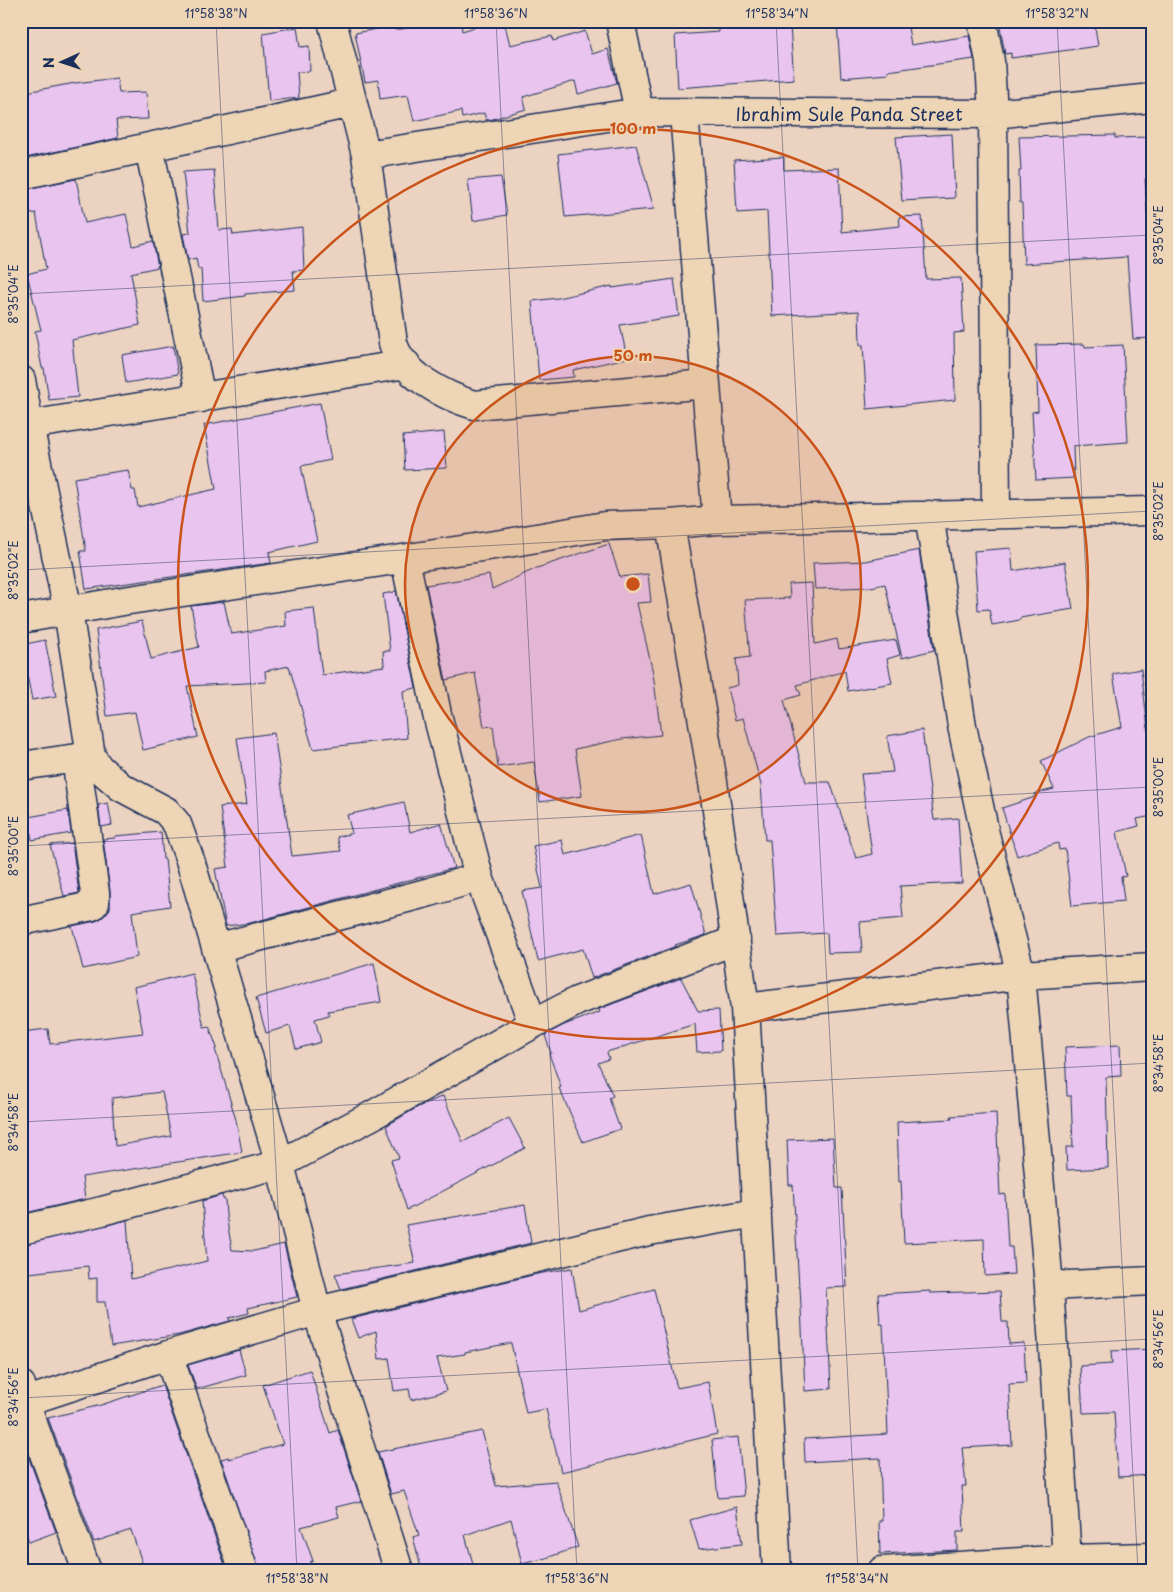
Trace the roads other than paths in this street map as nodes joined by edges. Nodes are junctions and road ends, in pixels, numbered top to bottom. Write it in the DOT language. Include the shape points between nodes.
graph roads {
  1 [pos="332,21"];
  2 [pos="620,21"];
  3 [pos="982,21"];
  4 [pos="1152,98"];
  5 [pos="351,103"];
  6 [pos="639,112"];
  7 [pos="684,112"];
  8 [pos="993,114"];
  9 [pos="149,148"];
  10 [pos="366,154"];
  11 [pos="21,175"];
  12 [pos="406,364"];
  13 [pos="21,380"];
  14 [pos="706,384"];
  15 [pos="201,398"];
  16 [pos="25,424"];
  17 [pos="1152,511"];
  18 [pos="996,514"];
  19 [pos="929,515"];
  20 [pos="717,520"];
  21 [pos="670,524"];
  22 [pos="405,559"];
  23 [pos="68,611"];
  24 [pos="21,619"];
  25 [pos="84,757"];
  26 [pos="21,766"];
  27 [pos="479,877"];
  28 [pos="21,921"];
  29 [pos="736,940"];
  30 [pos="216,948"];
  31 [pos="1152,967"];
  32 [pos="1021,976"];
  33 [pos="745,1008"];
  34 [pos="533,1024"];
  35 [pos="280,1164"];
  36 [pos="757,1213"];
  37 [pos="21,1230"];
  38 [pos="1152,1280"];
  39 [pos="1048,1286"];
  40 [pos="317,1311"];
  41 [pos="168,1356"];
  42 [pos="22,1397"];
  43 [pos="1152,1557"];
  44 [pos="1067,1559"];
  45 [pos="87,1571"];
  46 [pos="244,1571"];
  47 [pos="399,1571"];
  48 [pos="777,1571"];
  49 [pos="882,1571"];
  1 -- 5 [label="street"];
  2 -- 6 [label="street"];
  3 -- 8 [label="street" via="990,61"];
  4 -- 8 [label="street, Ibrahim Sule Panda Street"];
  5 -- 9 [label="street"];
  5 -- 10 [label="street"];
  6 -- 7 [label="street, Ibrahim Sule Panda Street"];
  6 -- 10 [label="street, Ibrahim Sule Panda Street"];
  7 -- 8 [label="street, Ibrahim Sule Panda Street"];
  7 -- 14 [label="street"];
  8 -- 18 [label="street"];
  9 -- 11 [label="street"];
  9 -- 15 [label="street"];
  10 -- 12 [label="street" via="393,343"];
  12 -- 14 [label="street" via="428,385 474,405"];
  12 -- 15 [label="street"];
  13 -- 16 [label="street"];
  14 -- 20 [label="street"];
  15 -- 16 [label="street"];
  16 -- 23 [label="street"];
  17 -- 18 [label="street"];
  18 -- 19 [label="street"];
  19 -- 20 [label="street"];
  19 -- 32 [label="street" via="962,726"];
  20 -- 21 [label="street"];
  21 -- 22 [label="street" via="605,526"];
  21 -- 29 [label="street"];
  22 -- 23 [label="street"];
  22 -- 27 [label="street" via="437,714"];
  23 -- 24 [label="street"];
  23 -- 25 [label="street"];
  25 -- 26 [label="street"];
  25 -- 28 [label="street" via="95,903"];
  25 -- 30 [label="street" via="121,787 166,811 177,824"];
  27 -- 30 [label="street"];
  27 -- 34 [label="street"];
  29 -- 33 [label="street"];
  29 -- 34 [label="street" via="576,1001"];
  30 -- 35 [label="street"];
  31 -- 32 [label="street"];
  32 -- 33 [label="street"];
  32 -- 39 [label="street"];
  33 -- 36 [label="street"];
  34 -- 35 [label="street"];
  35 -- 37 [label="street"];
  35 -- 40 [label="street"];
  36 -- 40 [label="street" via="649,1231"];
  36 -- 48 [label="street"];
  38 -- 39 [label="street"];
  39 -- 44 [label="street"];
  40 -- 41 [label="street"];
  40 -- 47 [label="street"];
  41 -- 42 [label="street"];
  41 -- 46 [label="street"];
  42 -- 45 [label="street"];
  43 -- 44 [label="street"];
  44 -- 49 [label="street"];
}
